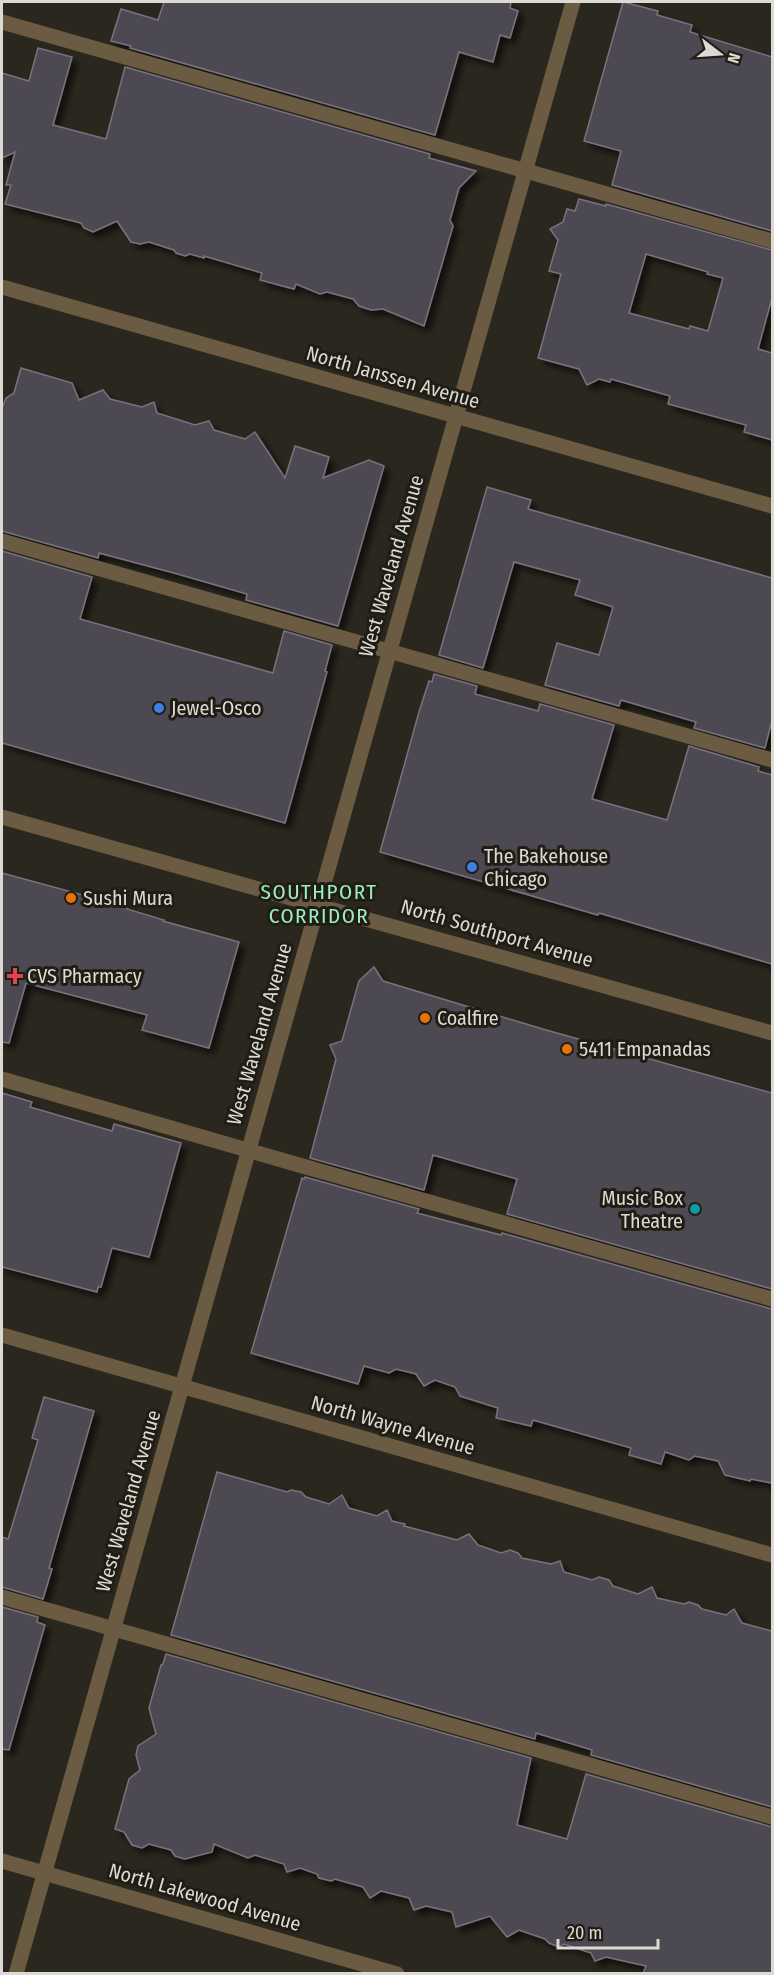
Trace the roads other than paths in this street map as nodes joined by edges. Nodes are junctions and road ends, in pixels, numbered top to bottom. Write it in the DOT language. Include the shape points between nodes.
graph roads {
  1 [pos="573,2"];
  2 [pos="2,22"];
  3 [pos="525,171"];
  4 [pos="772,241"];
  5 [pos="2,287"];
  6 [pos="456,416"];
  7 [pos="772,506"];
  8 [pos="2,541"];
  9 [pos="389,651"];
  10 [pos="772,760"];
  11 [pos="2,817"];
  12 [pos="317,905"];
  13 [pos="772,1033"];
  14 [pos="2,1079"];
  15 [pos="248,1151"];
  16 [pos="772,1299"];
  17 [pos="2,1335"];
  18 [pos="182,1386"];
  19 [pos="772,1555"];
  20 [pos="2,1597"];
  21 [pos="113,1629"];
  22 [pos="772,1816"];
  23 [pos="2,1862"];
  24 [pos="44,1874"];
  25 [pos="16,1974"];
  26 [pos="397,1974"];
  1 -- 3 [label="street, West Waveland Avenue"];
  2 -- 3 [label="street"];
  3 -- 4 [label="street"];
  3 -- 6 [label="street, West Waveland Avenue"];
  5 -- 6 [label="street, North Janssen Avenue"];
  6 -- 7 [label="street, North Janssen Avenue"];
  6 -- 9 [label="street, West Waveland Avenue"];
  8 -- 9 [label="street"];
  9 -- 10 [label="street"];
  9 -- 12 [label="street, West Waveland Avenue"];
  11 -- 12 [label="street, North Southport Avenue"];
  12 -- 13 [label="street, North Southport Avenue"];
  12 -- 15 [label="street, West Waveland Avenue"];
  14 -- 15 [label="street"];
  15 -- 16 [label="street"];
  15 -- 18 [label="street, West Waveland Avenue"];
  17 -- 18 [label="street, North Wayne Avenue"];
  18 -- 19 [label="street, North Wayne Avenue"];
  18 -- 21 [label="street, West Waveland Avenue"];
  20 -- 21 [label="street"];
  21 -- 22 [label="street"];
  21 -- 24 [label="street, West Waveland Avenue"];
  23 -- 24 [label="street, North Lakewood Avenue"];
  24 -- 25 [label="street, West Waveland Avenue"];
  24 -- 26 [label="street, North Lakewood Avenue"];
}
